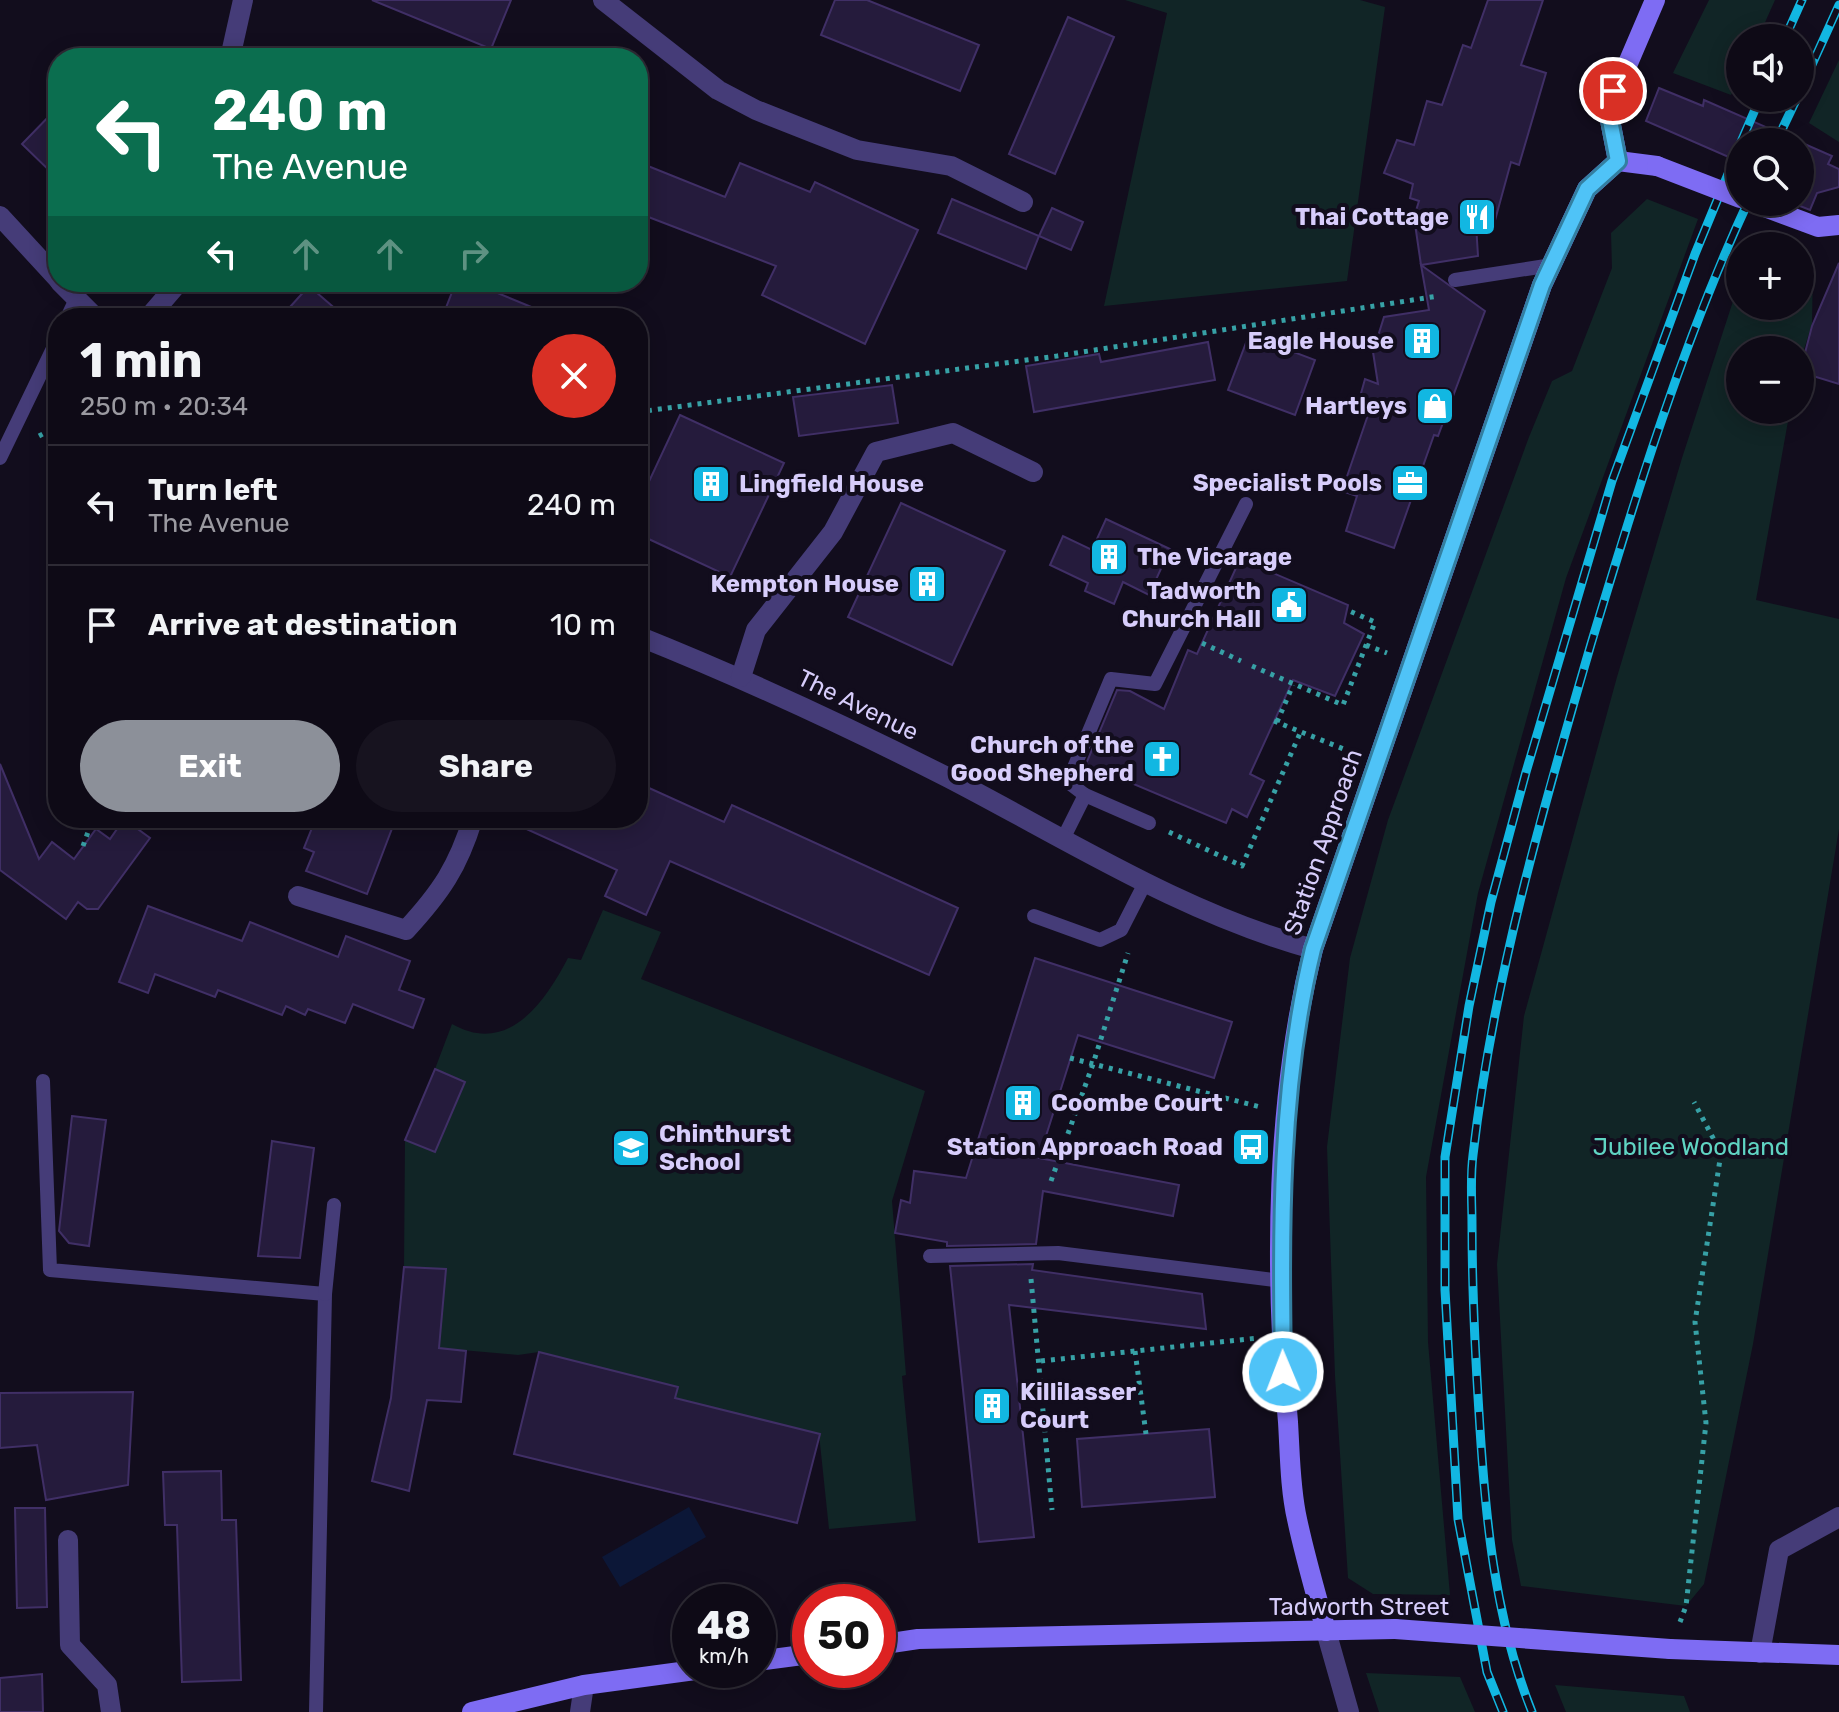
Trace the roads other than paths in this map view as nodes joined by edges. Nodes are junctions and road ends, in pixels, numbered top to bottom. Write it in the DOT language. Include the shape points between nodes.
graph roads {
  1 [pos="243,0"];
  2 [pos="603,0"];
  3 [pos="1655,0"];
  4 [pos="232,48"];
  5 [pos="1618,161"];
  6 [pos="1726,193"];
  7 [pos="1023,202"];
  8 [pos="0,216"];
  9 [pos="1789,216"];
  10 [pos="1839,225"];
  11 [pos="1552,265"];
  12 [pos="48,269"];
  13 [pos="1455,280"];
  14 [pos="69,292"];
  15 [pos="170,292"];
  16 [pos="76,299"];
  17 [pos="72,308"];
  18 [pos="85,308"];
  19 [pos="157,308"];
  20 [pos="48,359"];
  21 [pos="0,458"];
  22 [pos="1033,472"];
  23 [pos="1246,504"];
  24 [pos="648,640"];
  25 [pos="741,677"];
  26 [pos="1085,795"];
  27 [pos="1149,823"];
  28 [pos="470,828"];
  29 [pos="1063,839"];
  30 [pos="1145,883"];
  31 [pos="298,896"];
  32 [pos="1034,916"];
  33 [pos="1313,949"];
  34 [pos="43,1081"];
  35 [pos="334,1205"];
  36 [pos="930,1256"];
  37 [pos="1282,1281"];
  38 [pos="325,1294"];
  39 [pos="1839,1517"];
  40 [pos="68,1540"];
  41 [pos="1326,1631"];
  42 [pos="896,1642"];
  43 [pos="1760,1653"];
  44 [pos="1839,1655"];
  45 [pos="672,1673"];
  46 [pos="584,1685"];
  47 [pos="111,1712"];
  48 [pos="316,1712"];
  49 [pos="472,1712"];
  50 [pos="580,1712"];
  51 [pos="1349,1712"];
  1 -- 4 [label="street"];
  2 -- 7 [label="street" via="718,90 756,110 857,150 951,166"];
  3 -- 5 [label="main road" via="1608,110"];
  5 -- 6 [label="main road, bridge" via="1657,166"];
  5 -- 11 [label="main road, Station Approach" via="1587,189"];
  8 -- 12 [label="street"];
  9 -- 10 [label="main road" via="1818,227"];
  11 -- 13 [label="lane"];
  11 -- 33 [label="main road, Station Approach"];
  14 -- 16 [label="street"];
  15 -- 19 [label="street"];
  16 -- 17 [label="lane"];
  16 -- 18 [label="street"];
  20 -- 21 [label="lane"];
  22 -- 25 [label="street" via="953,433 876,452 833,532 756,630"];
  23 -- 26 [label="lane" via="1155,684 1111,679 1068,782"];
  24 -- 25 [label="street, The Avenue"];
  25 -- 29 [label="street, The Avenue"];
  26 -- 27 [label="lane"];
  26 -- 29 [label="lane"];
  28 -- 31 [label="street" via="461,858 440,894 406,930"];
  29 -- 30 [label="street, The Avenue"];
  30 -- 32 [label="lane" via="1121,930 1100,940"];
  30 -- 33 [label="street, The Avenue" via="1255,933"];
  33 -- 37 [label="main road, Station Approach" via="1291,1061"];
  34 -- 38 [label="lane" via="50,1270"];
  35 -- 38 [label="lane"];
  36 -- 37 [label="lane" via="1058,1253"];
  37 -- 41 [label="main road, Station Approach" via="1296,1516"];
  38 -- 48 [label="lane"];
  39 -- 43 [label="street" via="1779,1550"];
  40 -- 47 [label="street" via="70,1645 107,1685"];
  41 -- 42 [label="main road, Tadworth Street"];
  41 -- 43 [label="main road, Tadworth Street, bridge" via="1395,1629"];
  41 -- 51 [label="street"];
  43 -- 44 [label="main road, Tadworth Street"];
  45 -- 46 [label="main road"];
  46 -- 49 [label="main road"];
  46 -- 50 [label="street"];
}
